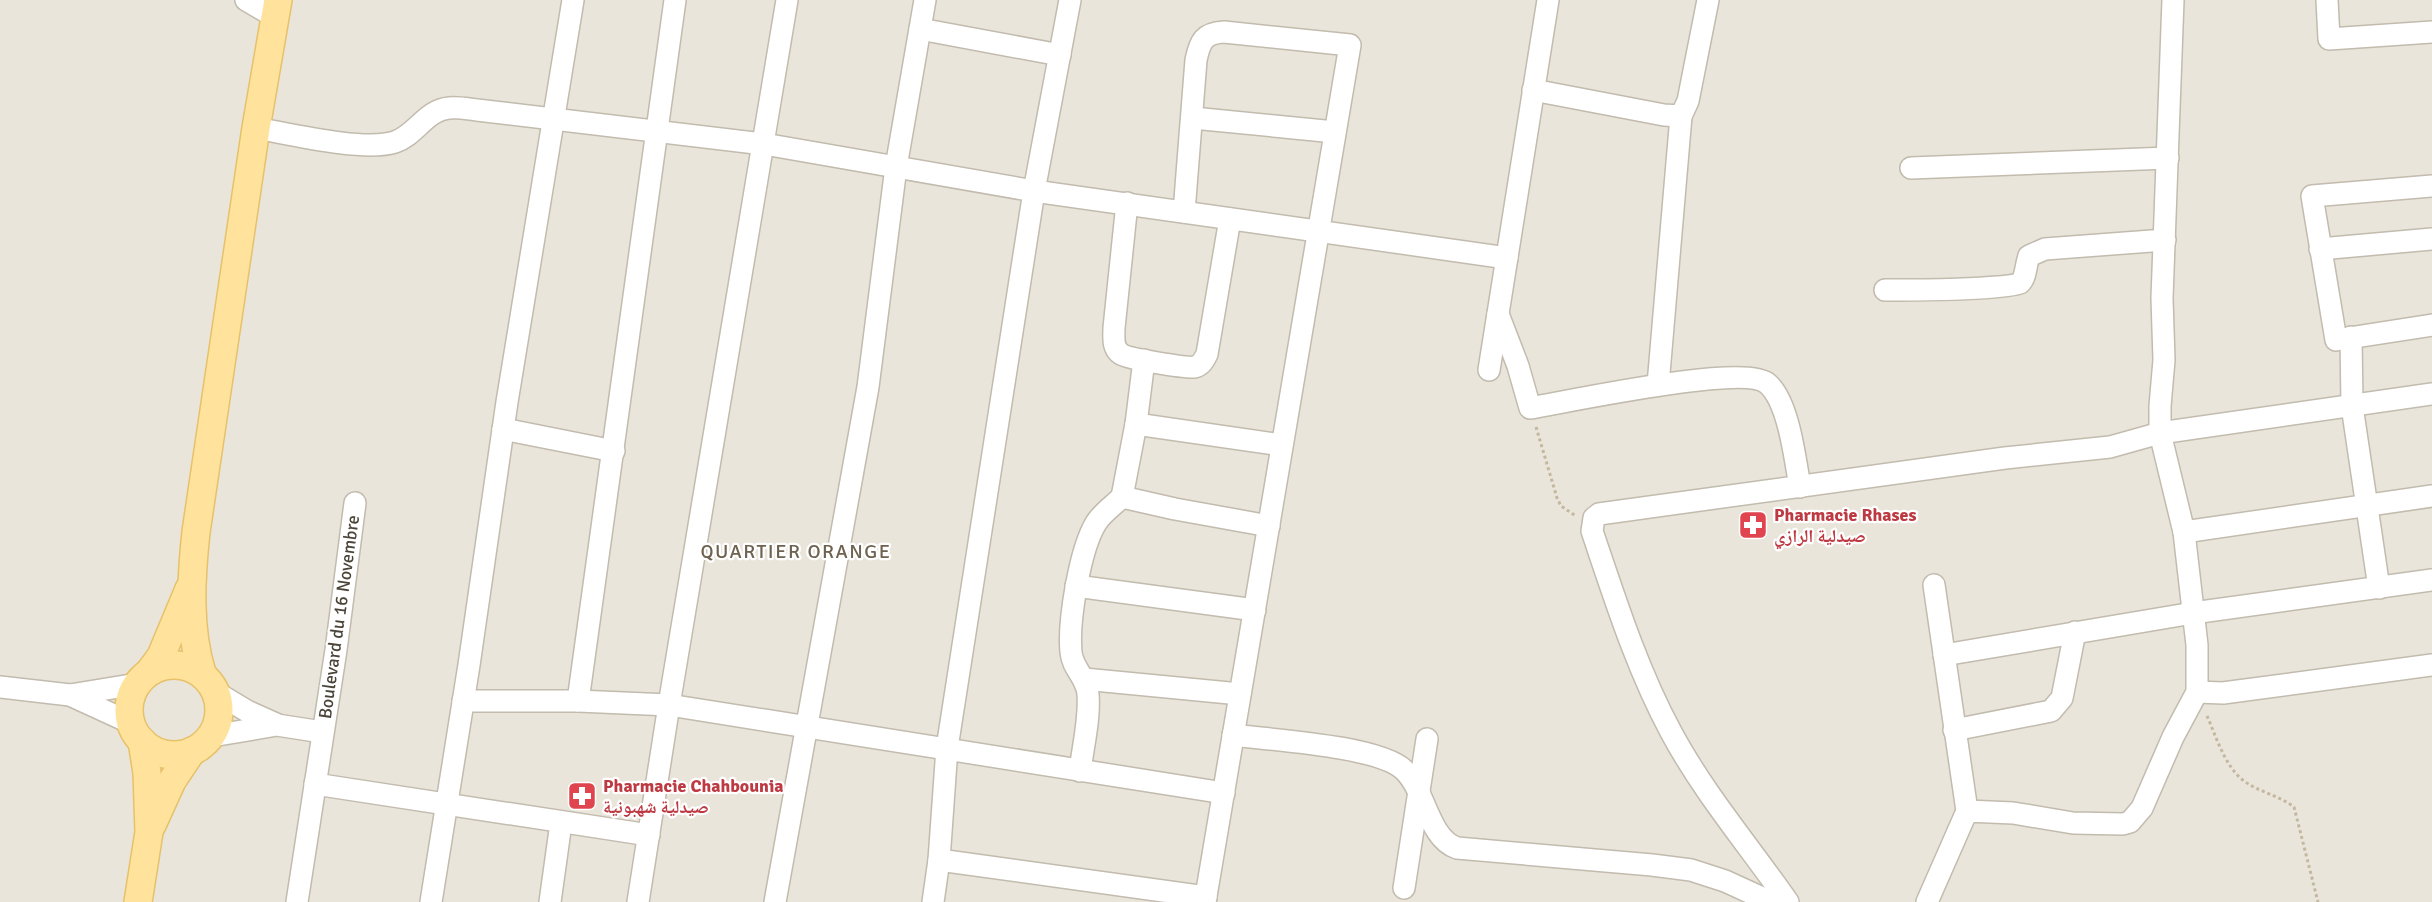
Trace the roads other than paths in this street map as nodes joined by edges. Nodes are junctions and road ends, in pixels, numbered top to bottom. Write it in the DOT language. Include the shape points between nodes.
graph roads {
  1 [pos="246,0"];
  2 [pos="573,0"];
  3 [pos="675,0"];
  4 [pos="787,0"];
  5 [pos="925,0"];
  6 [pos="1071,0"];
  7 [pos="1548,0"];
  8 [pos="1708,0"];
  9 [pos="2173,0"];
  10 [pos="2327,0"];
  11 [pos="277,9"];
  12 [pos="920,29"];
  13 [pos="2432,32"];
  14 [pos="1060,56"];
  15 [pos="1533,90"];
  16 [pos="1681,116"];
  17 [pos="555,118"];
  18 [pos="1193,118"];
  19 [pos="256,128"];
  20 [pos="656,130"];
  21 [pos="1335,132"];
  22 [pos="764,144"];
  23 [pos="2168,158"];
  24 [pos="896,167"];
  25 [pos="1911,168"];
  26 [pos="2432,186"];
  27 [pos="1034,191"];
  28 [pos="1127,203"];
  29 [pos="1184,212"];
  30 [pos="1230,219"];
  31 [pos="1318,232"];
  32 [pos="2432,238"];
  33 [pos="2165,240"];
  34 [pos="2320,249"];
  35 [pos="1507,258"];
  36 [pos="1885,290"];
  37 [pos="1498,314"];
  38 [pos="2432,325"];
  39 [pos="2351,337"];
  40 [pos="1144,360"];
  41 [pos="1489,370"];
  42 [pos="1658,386"];
  43 [pos="2432,394"];
  44 [pos="2352,406"];
  45 [pos="1136,424"];
  46 [pos="503,429"];
  47 [pos="2160,433"];
  48 [pos="1282,445"];
  49 [pos="614,451"];
  50 [pos="1800,487"];
  51 [pos="2432,496"];
  52 [pos="1122,497"];
  53 [pos="355,503"];
  54 [pos="2366,506"];
  55 [pos="1269,526"];
  56 [pos="2184,532"];
  57 [pos="2432,580"];
  58 [pos="1934,585"];
  59 [pos="191,586"];
  60 [pos="1076,586"];
  61 [pos="2379,588"];
  62 [pos="1255,610"];
  63 [pos="2193,613"];
  64 [pos="2075,632"];
  65 [pos="1944,655"];
  66 [pos="2432,665"];
  67 [pos="144,678"];
  68 [pos="1084,679"];
  69 [pos="209,683"];
  70 [pos="0,687"];
  71 [pos="2197,692"];
  72 [pos="1240,694"];
  73 [pos="70,695"];
  74 [pos="463,700"];
  75 [pos="578,700"];
  76 [pos="669,705"];
  77 [pos="277,724"];
  78 [pos="806,727"];
  79 [pos="1954,730"];
  80 [pos="136,732"];
  81 [pos="322,732"];
  82 [pos="1233,735"];
  83 [pos="1427,739"];
  84 [pos="202,744"];
  85 [pos="947,748"];
  86 [pos="1080,771"];
  87 [pos="315,784"];
  88 [pos="1419,792"];
  89 [pos="1224,793"];
  90 [pos="447,804"];
  91 [pos="1967,811"];
  92 [pos="561,822"];
  93 [pos="149,832"];
  94 [pos="649,835"];
  95 [pos="939,860"];
  96 [pos="1404,888"];
  97 [pos="1206,899"];
  98 [pos="138,902"];
  99 [pos="297,902"];
  100 [pos="431,902"];
  101 [pos="550,902"];
  102 [pos="639,902"];
  103 [pos="776,902"];
  104 [pos="933,902"];
  105 [pos="1771,902"];
  106 [pos="1788,902"];
  107 [pos="1927,902"];
  1 -- 11 [label="street"];
  2 -- 17 [label="street"];
  3 -- 20 [label="street"];
  4 -- 22 [label="street"];
  5 -- 12 [label="street"];
  6 -- 14 [label="street"];
  7 -- 15 [label="street"];
  8 -- 16 [label="street" via="1688,101"];
  9 -- 23 [label="street"];
  10 -- 13 [label="street" via="2329,39"];
  11 -- 19 [label="main road"];
  12 -- 14 [label="street"];
  12 -- 24 [label="street"];
  14 -- 27 [label="street"];
  15 -- 16 [label="street"];
  15 -- 35 [label="street"];
  16 -- 42 [label="street"];
  17 -- 19 [label="street" via="448,108 429,116 407,136 384,145"];
  17 -- 20 [label="street"];
  17 -- 46 [label="street"];
  18 -- 21 [label="street"];
  18 -- 21 [label="street" via="1199,45 1205,36 1224,32 1350,45"];
  18 -- 29 [label="street"];
  19 -- 59 [label="main road"];
  20 -- 22 [label="street"];
  20 -- 49 [label="street"];
  21 -- 31 [label="street"];
  22 -- 24 [label="street"];
  22 -- 76 [label="street"];
  23 -- 25 [label="street"];
  23 -- 33 [label="street"];
  24 -- 27 [label="street"];
  24 -- 78 [label="street" via="868,387"];
  26 -- 34 [label="street" via="2312,196"];
  27 -- 28 [label="street"];
  27 -- 85 [label="street"];
  28 -- 29 [label="street"];
  28 -- 40 [label="street" via="1115,348 1121,354"];
  29 -- 30 [label="street"];
  30 -- 31 [label="street"];
  30 -- 40 [label="street" via="1203,361 1193,367"];
  31 -- 35 [label="street"];
  31 -- 48 [label="street"];
  32 -- 34 [label="street"];
  33 -- 36 [label="street" via="2046,249 2029,256 2019,284"];
  33 -- 47 [label="street"];
  34 -- 39 [label="street" via="2336,340"];
  35 -- 37 [label="street"];
  37 -- 41 [label="street"];
  37 -- 42 [label="street" via="1530,408"];
  38 -- 39 [label="street"];
  39 -- 44 [label="street"];
  40 -- 45 [label="street"];
  42 -- 50 [label="street" via="1748,377 1766,381 1782,407"];
  43 -- 44 [label="street"];
  44 -- 47 [label="street"];
  44 -- 54 [label="street"];
  45 -- 48 [label="street"];
  45 -- 52 [label="street"];
  46 -- 49 [label="street"];
  46 -- 74 [label="street"];
  47 -- 50 [label="street" via="2110,447"];
  47 -- 56 [label="street"];
  48 -- 55 [label="street"];
  49 -- 75 [label="street"];
  50 -- 106 [label="street" via="1599,514 1592,524 1610,586 1647,684 1671,734"];
  51 -- 54 [label="street"];
  52 -- 55 [label="street"];
  52 -- 60 [label="street" via="1096,523"];
  53 -- 81 [label="street, Boulevard du 16 Novembre"];
  54 -- 56 [label="street"];
  54 -- 61 [label="street"];
  55 -- 62 [label="street"];
  56 -- 63 [label="street"];
  57 -- 61 [label="street"];
  58 -- 65 [label="street"];
  59 -- 67 [label="main road" via="161,656"];
  59 -- 69 [label="main road" via="196,655"];
  60 -- 62 [label="street"];
  60 -- 68 [label="street" via="1071,654"];
  61 -- 63 [label="street"];
  62 -- 72 [label="street"];
  63 -- 64 [label="street"];
  63 -- 71 [label="street"];
  64 -- 65 [label="street"];
  64 -- 79 [label="street" via="2062,698 2051,711"];
  65 -- 79 [label="street"];
  66 -- 71 [label="street" via="2223,693"];
  67 -- 69 [label="main road" via="172,664 188,666"];
  67 -- 73 [label="street"];
  67 -- 80 [label="main road" via="129,702"];
  68 -- 72 [label="street"];
  68 -- 86 [label="street" via="1088,713"];
  69 -- 77 [label="street, Boulevard du 16 Novembre" via="247,711"];
  69 -- 84 [label="main road" via="220,712"];
  70 -- 73 [label="street"];
  71 -- 91 [label="street" via="2142,808 2130,822 2073,822"];
  72 -- 82 [label="street"];
  73 -- 80 [label="street"];
  74 -- 75 [label="street"];
  74 -- 90 [label="street"];
  75 -- 76 [label="street"];
  76 -- 78 [label="street"];
  76 -- 94 [label="street"];
  77 -- 81 [label="street, Boulevard du 16 Novembre"];
  77 -- 84 [label="street, Boulevard du 16 Novembre"];
  78 -- 85 [label="street"];
  78 -- 103 [label="street"];
  79 -- 91 [label="street"];
  80 -- 84 [label="main road" via="156,752 171,755"];
  80 -- 93 [label="main road" via="147,773"];
  81 -- 87 [label="street, Boulevard du 16 Novembre"];
  82 -- 88 [label="street" via="1363,752 1402,768"];
  82 -- 89 [label="street"];
  83 -- 88 [label="street"];
  84 -- 93 [label="main road" via="172,782"];
  85 -- 86 [label="street"];
  85 -- 95 [label="street"];
  86 -- 89 [label="street"];
  87 -- 90 [label="street"];
  87 -- 99 [label="street, Boulevard du 16 Novembre"];
  88 -- 96 [label="street"];
  88 -- 105 [label="street" via="1443,841 1457,848 1691,870"];
  89 -- 97 [label="street"];
  90 -- 92 [label="street"];
  90 -- 100 [label="street"];
  91 -- 107 [label="street"];
  92 -- 94 [label="street"];
  92 -- 101 [label="street"];
  93 -- 98 [label="main road"];
  94 -- 102 [label="street"];
  95 -- 97 [label="street"];
  95 -- 104 [label="street"];
}
